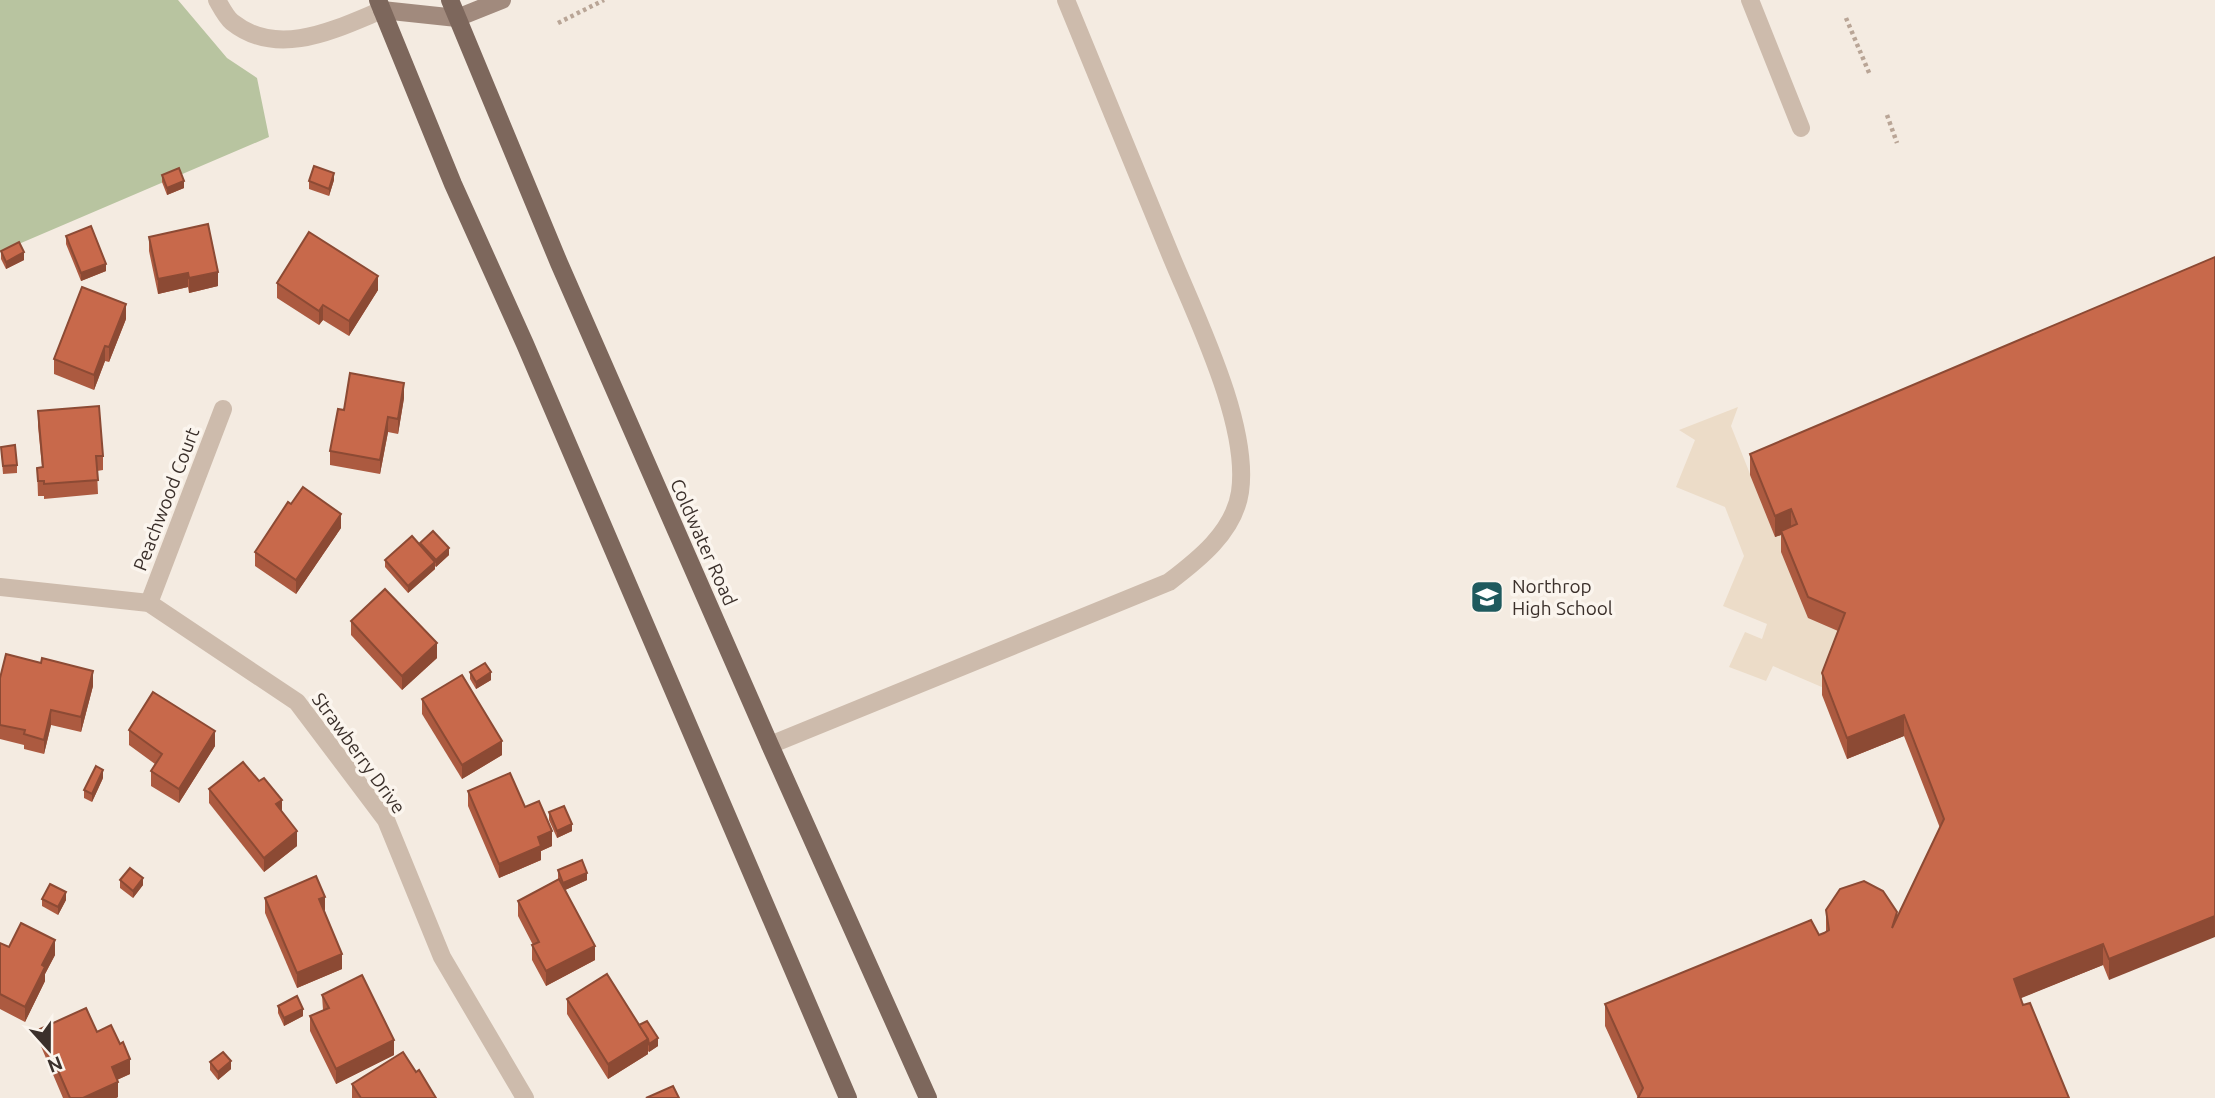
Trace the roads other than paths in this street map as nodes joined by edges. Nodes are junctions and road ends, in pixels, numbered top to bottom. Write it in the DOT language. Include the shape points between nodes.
graph roads {
  1 [pos="217,0"];
  2 [pos="403,0"];
  3 [pos="450,0"];
  4 [pos="502,0"];
  5 [pos="1066,0"];
  6 [pos="1749,0"];
  7 [pos="380,5"];
  8 [pos="457,18"];
  9 [pos="1801,128"];
  10 [pos="223,409"];
  11 [pos="0,587"];
  12 [pos="149,603"];
  13 [pos="770,745"];
  14 [pos="525,1098"];
  15 [pos="848,1098"];
  16 [pos="928,1098"];
  1 -- 7 [label="street" via="231,22 255,35 278,40 332,30"];
  2 -- 7 [label="main road"];
  3 -- 8 [label="main road, Coldwater Road"];
  4 -- 8 [label="main road"];
  5 -- 13 [label="street" via="1217,370 1238,438 1240,495 1214,542 1169,582"];
  6 -- 9 [label="street"];
  7 -- 8 [label="main road"];
  7 -- 15 [label="main road"];
  8 -- 13 [label="main road, Coldwater Road"];
  10 -- 12 [label="street, Peachwood Court"];
  11 -- 12 [label="street"];
  12 -- 14 [label="street, Strawberry Drive" via="297,702 386,820 442,957"];
  13 -- 16 [label="main road, Coldwater Road"];
}
